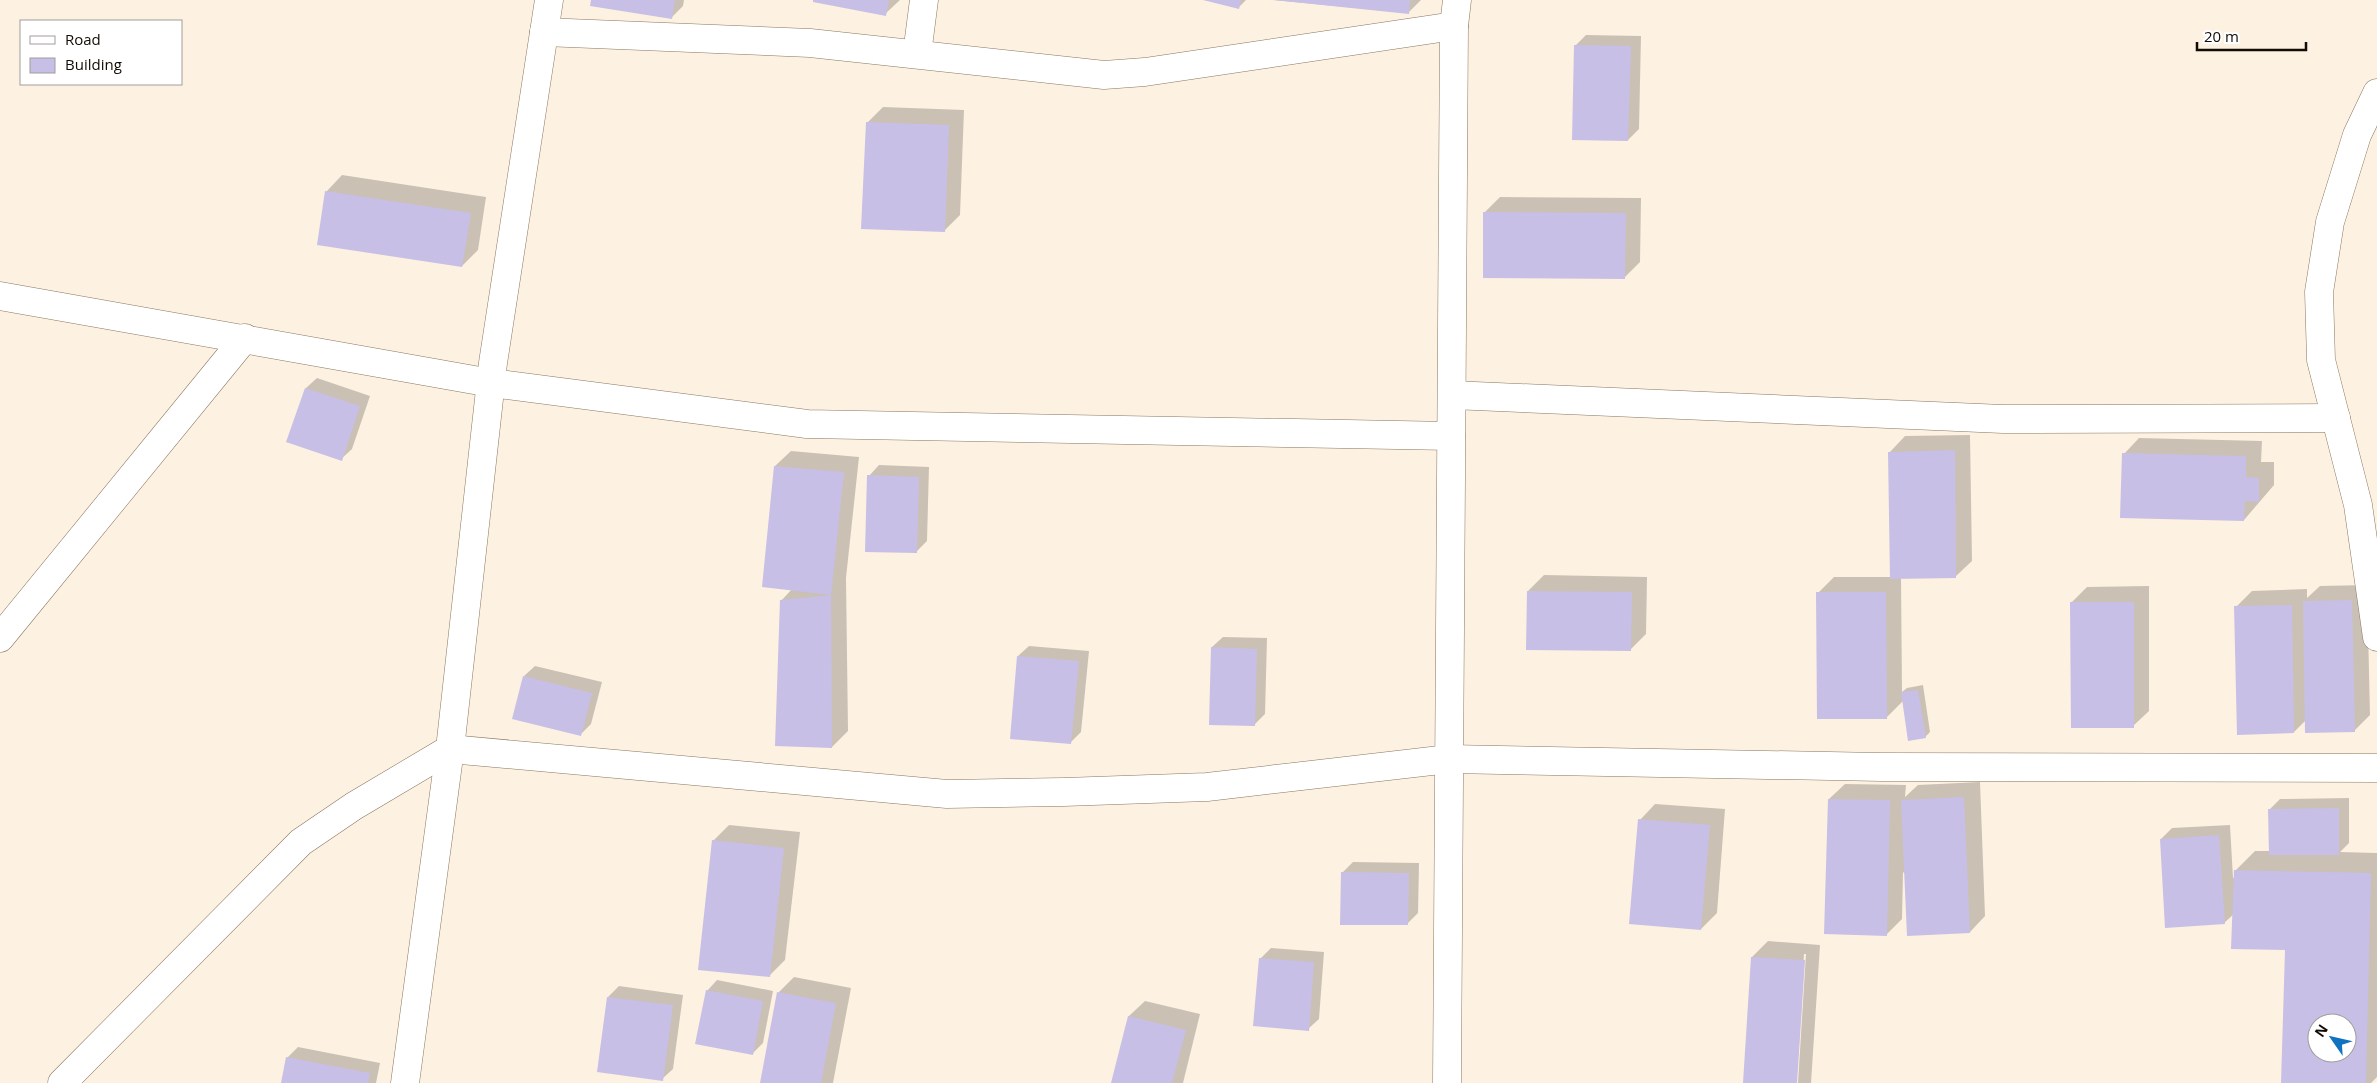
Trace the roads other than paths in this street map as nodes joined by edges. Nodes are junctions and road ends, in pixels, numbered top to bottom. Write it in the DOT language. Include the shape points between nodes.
graph roads {
  1 [pos="548,0"];
  2 [pos="924,0"];
  3 [pos="1456,13"];
  4 [pos="544,32"];
  5 [pos="917,54"];
  6 [pos="2377,92"];
  7 [pos="0,296"];
  8 [pos="245,338"];
  9 [pos="491,383"];
  10 [pos="1452,395"];
  11 [pos="2336,418"];
  12 [pos="1452,436"];
  13 [pos="2367,506"];
  14 [pos="2377,637"];
  15 [pos="0,638"];
  16 [pos="450,749"];
  17 [pos="1449,759"];
  18 [pos="2377,768"];
  19 [pos="62,1083"];
  20 [pos="405,1083"];
  21 [pos="1447,1083"];
  1 -- 4 [label="street"];
  2 -- 5 [label="street"];
  3 -- 5 [label="street" via="1145,72 1104,75"];
  3 -- 10 [label="street"];
  4 -- 5 [label="street" via="810,43"];
  4 -- 9 [label="street"];
  6 -- 11 [label="street" via="2357,135 2330,222 2319,292 2321,360"];
  7 -- 8 [label="street"];
  8 -- 9 [label="street"];
  8 -- 15 [label="street"];
  9 -- 12 [label="street" via="807,424"];
  9 -- 16 [label="street"];
  10 -- 11 [label="street" via="2003,419"];
  10 -- 12 [label="street"];
  11 -- 13 [label="street"];
  12 -- 17 [label="street"];
  13 -- 14 [label="street"];
  16 -- 17 [label="street" via="947,794 1207,786"];
  16 -- 19 [label="street" via="301,842"];
  16 -- 20 [label="street"];
  17 -- 18 [label="street" via="1880,767"];
  17 -- 21 [label="street"];
}
